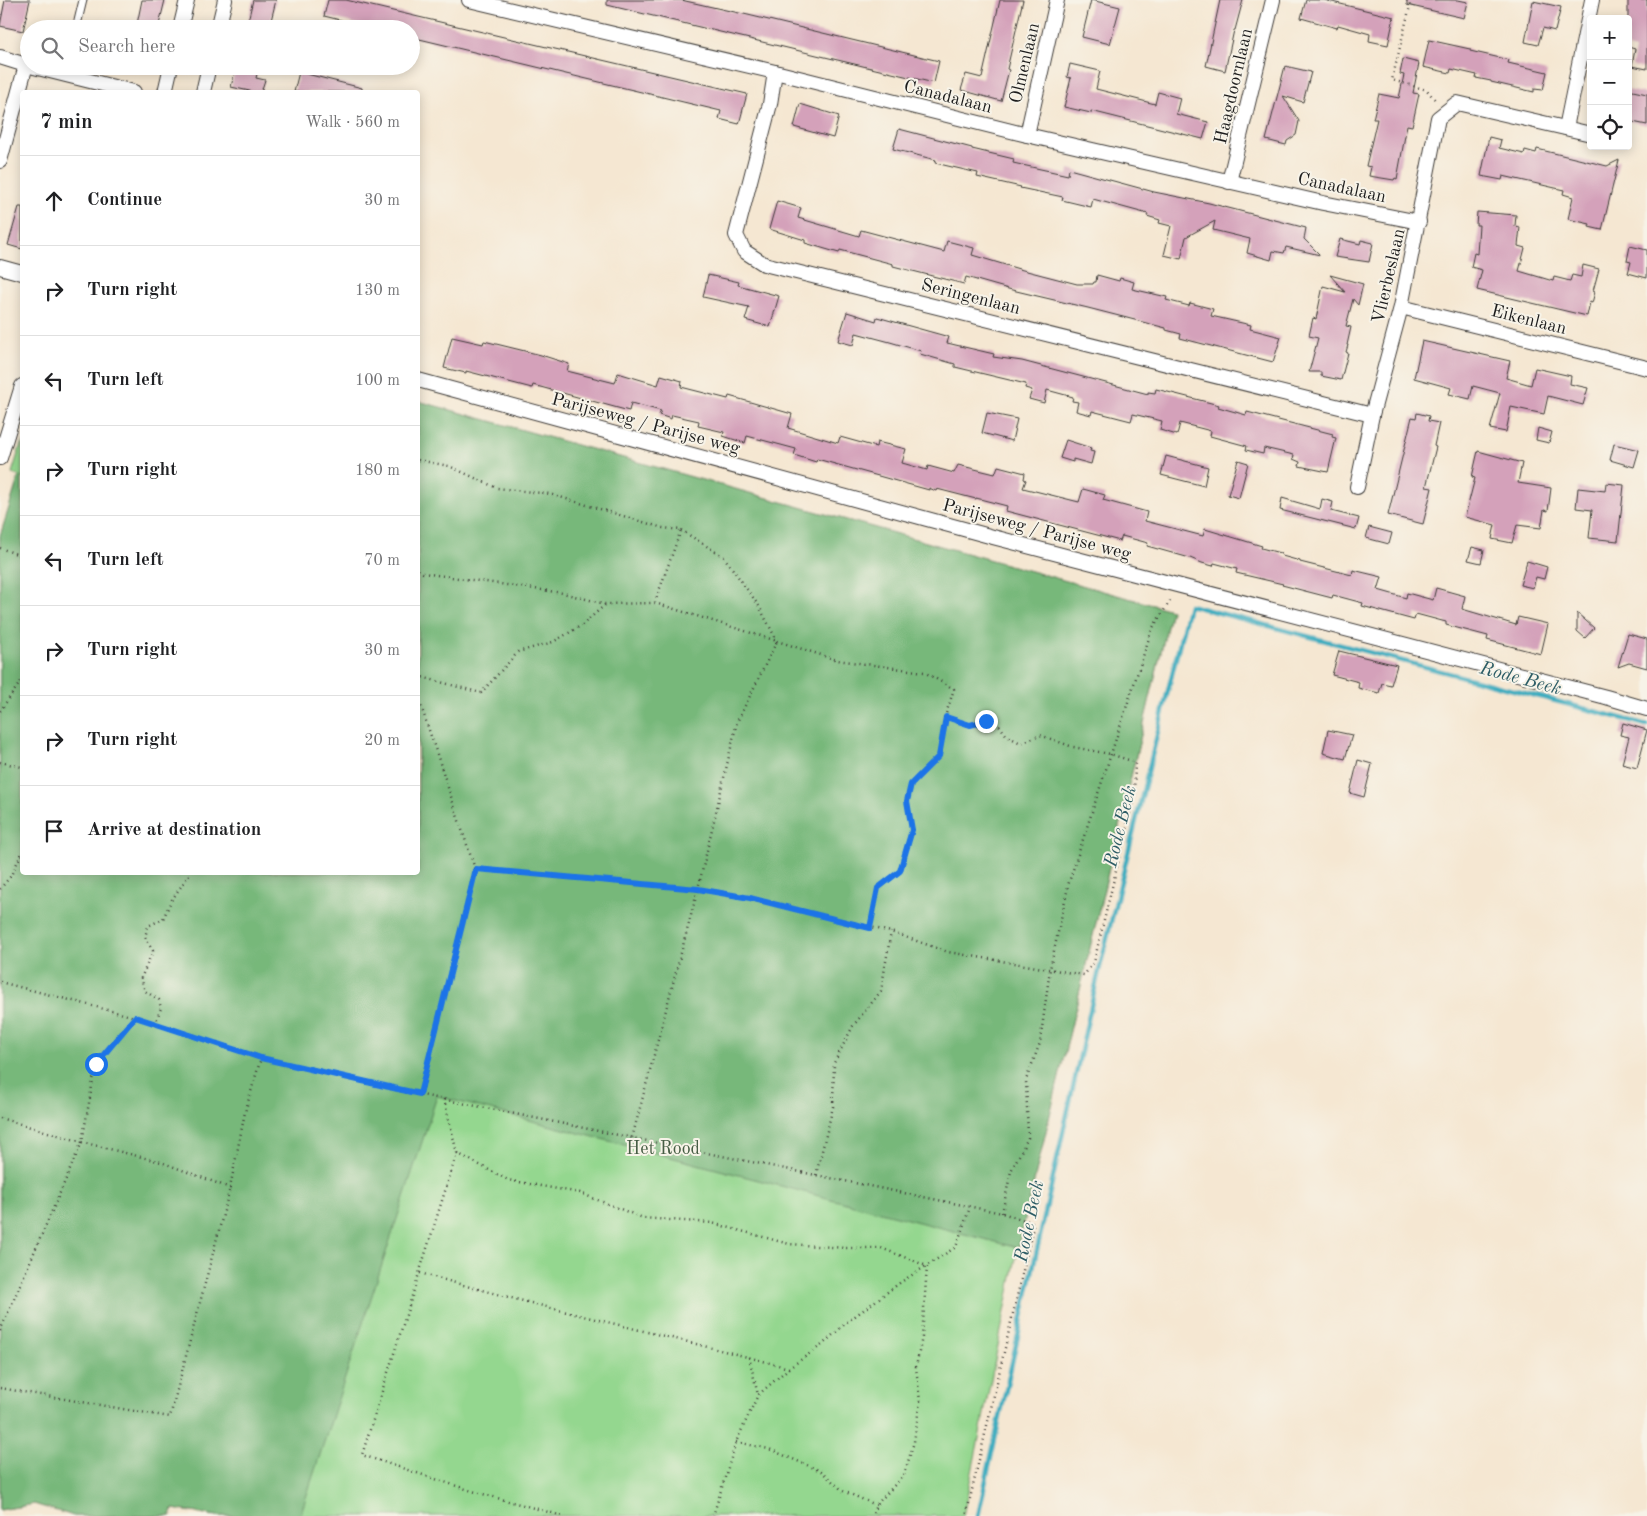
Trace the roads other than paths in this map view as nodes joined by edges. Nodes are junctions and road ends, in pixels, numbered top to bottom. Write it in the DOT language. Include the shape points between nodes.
graph roads {
  1 [pos="83,0"];
  2 [pos="187,0"];
  3 [pos="225,0"];
  4 [pos="469,0"];
  5 [pos="1058,0"];
  6 [pos="1272,0"];
  7 [pos="1592,0"];
  8 [pos="78,20"];
  9 [pos="182,20"];
  10 [pos="220,20"];
  11 [pos="0,57"];
  12 [pos="20,63"];
  13 [pos="775,72"];
  14 [pos="25,75"];
  15 [pos="79,75"];
  16 [pos="169,75"];
  17 [pos="208,75"];
  18 [pos="21,90"];
  19 [pos="128,90"];
  20 [pos="165,90"];
  21 [pos="204,90"];
  22 [pos="20,93"];
  23 [pos="1566,128"];
  24 [pos="1587,133"];
  25 [pos="1027,135"];
  26 [pos="0,161"];
  27 [pos="1229,182"];
  28 [pos="1419,222"];
  29 [pos="0,267"];
  30 [pos="20,272"];
  31 [pos="1401,307"];
  32 [pos="1647,368"];
  33 [pos="420,381"];
  34 [pos="20,393"];
  35 [pos="1372,415"];
  36 [pos="0,458"];
  37 [pos="1357,487"];
  38 [pos="1647,709"];
  1 -- 8 [label="lane"];
  2 -- 9 [label="street"];
  3 -- 10 [label="street"];
  4 -- 13 [label="street, Canadalaan"];
  5 -- 25 [label="street, Olmenlaan"];
  6 -- 27 [label="street, Haagdoornlaan"];
  7 -- 23 [label="street"];
  11 -- 12 [label="street"];
  13 -- 25 [label="street, Canadalaan"];
  13 -- 35 [label="street, Seringenlaan" via="770,104 736,235 744,251 764,264"];
  14 -- 18 [label="street"];
  15 -- 19 [label="street"];
  16 -- 20 [label="street"];
  17 -- 21 [label="street"];
  22 -- 26 [label="street"];
  23 -- 24 [label="street"];
  23 -- 28 [label="street, Vlierbeslaan" via="1457,103 1438,118"];
  25 -- 27 [label="street, Canadalaan"];
  27 -- 28 [label="street, Canadalaan"];
  28 -- 31 [label="street, Vlierbeslaan"];
  29 -- 30 [label="street"];
  31 -- 32 [label="street, Eikenlaan"];
  31 -- 35 [label="street, Vlierbeslaan"];
  33 -- 38 [label="street, Parijseweg / Parijse weg"];
  34 -- 36 [label="street"];
  35 -- 37 [label="street, Vlierbeslaan"];
}
